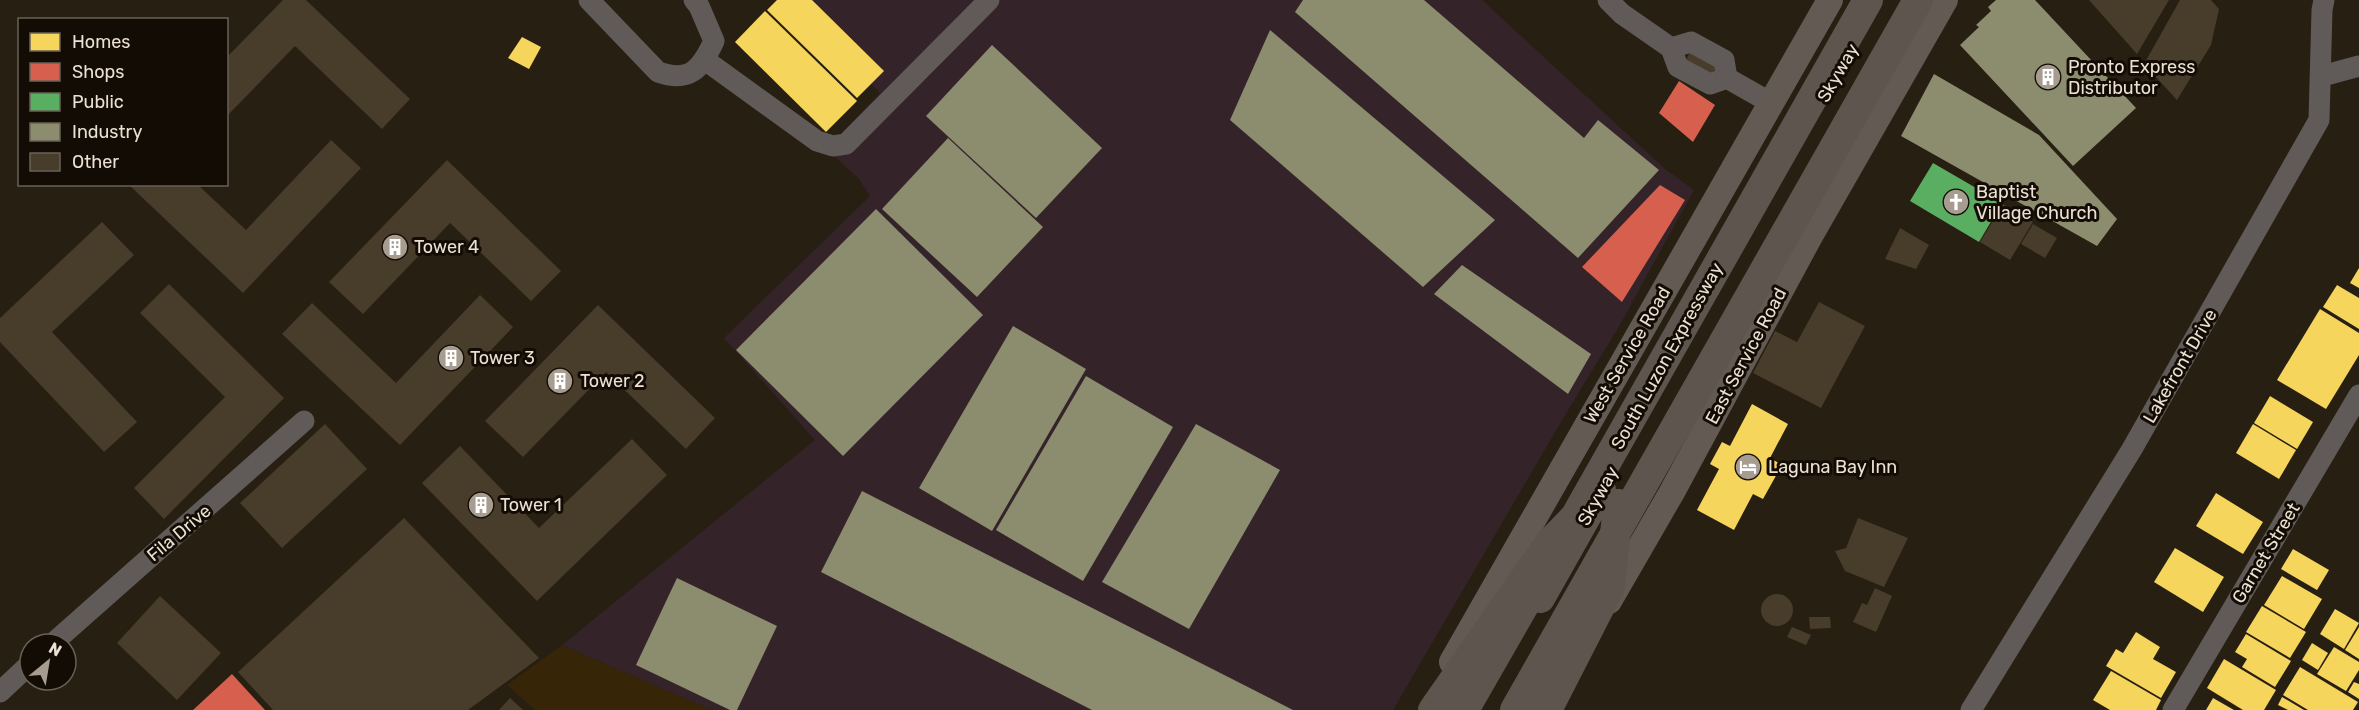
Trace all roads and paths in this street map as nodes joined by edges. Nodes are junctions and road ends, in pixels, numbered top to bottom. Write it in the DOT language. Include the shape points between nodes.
graph roads {
  1 [pos="589,0"];
  2 [pos="694,0"];
  3 [pos="989,0"];
  4 [pos="1608,0"];
  5 [pos="1830,0"];
  6 [pos="1868,0"];
  7 [pos="1879,0"];
  8 [pos="1903,0"];
  9 [pos="1918,0"];
  10 [pos="1945,0"];
  11 [pos="2324,0"];
  12 [pos="705,60"];
  13 [pos="2359,66"];
  14 [pos="2322,76"];
  15 [pos="1771,103"];
  16 [pos="2359,395"];
  17 [pos="304,421"];
  18 [pos="1610,497"];
  19 [pos="66,632"];
  20 [pos="18,675"];
  21 [pos="0,692"];
  22 [pos="1424,710"];
  23 [pos="1433,710"];
  24 [pos="1464,710"];
  25 [pos="1477,710"];
  26 [pos="1503,710"];
  27 [pos="1515,710"];
  28 [pos="1546,710"];
  29 [pos="1971,710"];
  30 [pos="2173,710"];
  1 -- 12 [label="street" via="658,72 673,77 689,75"];
  2 -- 12 [label="street" via="714,41"];
  3 -- 12 [label="street" via="846,144 833,146 817,141"];
  4 -- 15 [label="street" via="1671,48 1678,67 1710,84 1727,78"];
  5 -- 15 [label="main road, West Service Road"];
  6 -- 24 [label="highway, South Luzon Expressway"];
  7 -- 18 [label="highway, Skyway"];
  8 -- 18 [label="highway, Skyway"];
  9 -- 27 [label="highway"];
  10 -- 28 [label="main road, East Service Road" via="1810,236 1661,513"];
  11 -- 14 [label="street, Lakefront Drive"];
  13 -- 14 [label="street"];
  14 -- 29 [label="street, Lakefront Drive" via="2319,120 2132,449"];
  15 -- 22 [label="main road, West Service Road"];
  16 -- 30 [label="street, Garnet Street"];
  17 -- 19 [label="street, Fila Drive"];
  18 -- 23 [label="highway, bridge" via="1549,544"];
  18 -- 25 [label="highway, Skyway, bridge"];
  18 -- 26 [label="highway, Skyway"];
  18 -- 28 [label="highway, bridge" via="1610,587"];
  20 -- 21 [label="street"];
}
